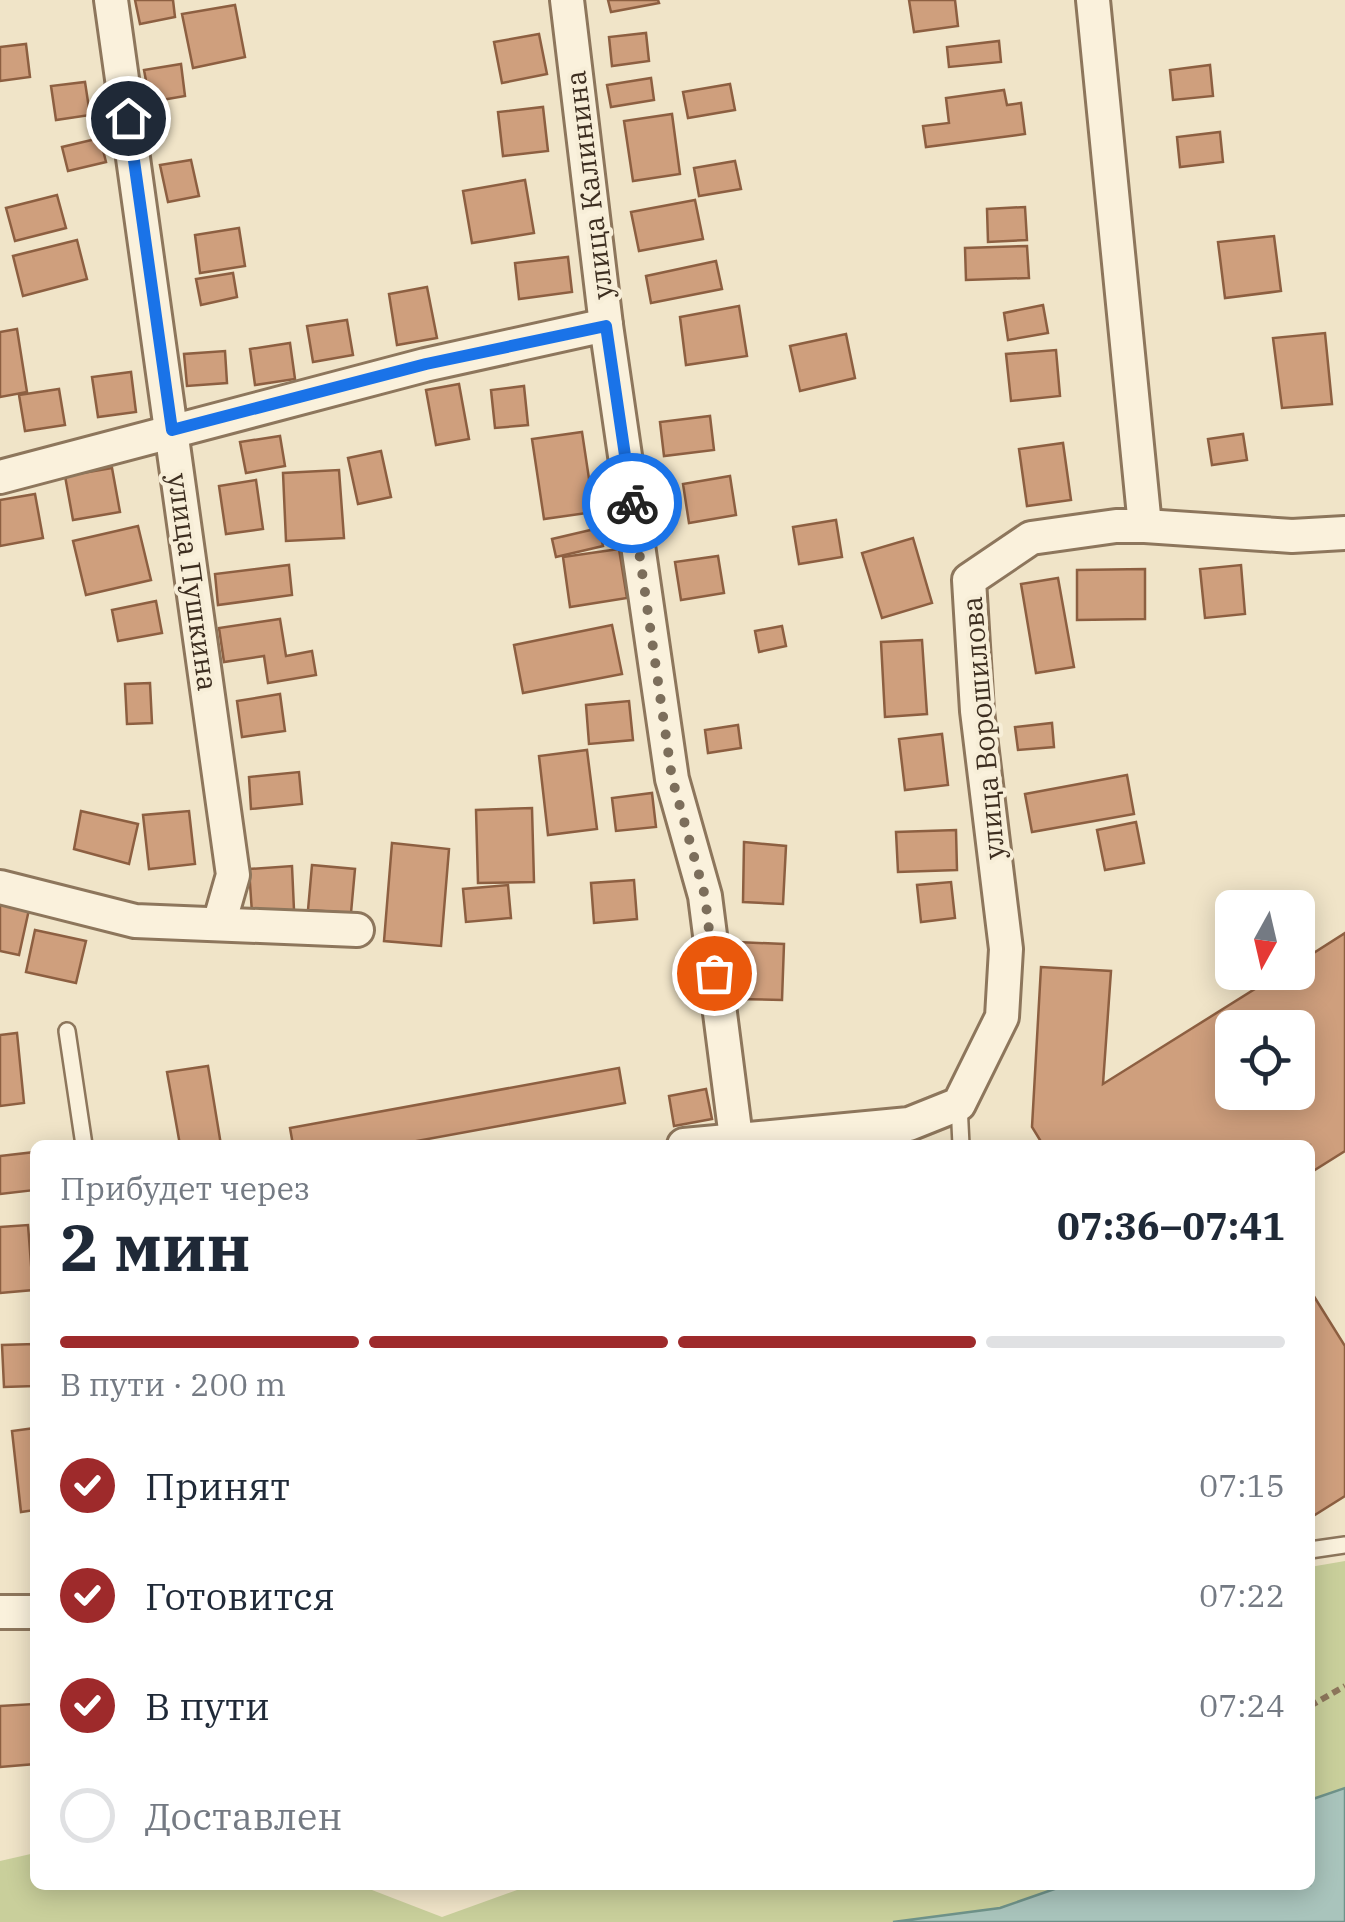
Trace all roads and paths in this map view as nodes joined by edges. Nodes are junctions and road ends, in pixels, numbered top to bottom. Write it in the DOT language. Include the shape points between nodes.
graph roads {
  1 [pos="111,0"];
  2 [pos="567,0"];
  3 [pos="1093,0"];
  4 [pos="606,326"];
  5 [pos="172,430"];
  6 [pos="0,477"];
  7 [pos="1145,526"];
  8 [pos="1345,532"];
  9 [pos="0,887"];
  10 [pos="218,924"];
  11 [pos="357,930"];
  12 [pos="66,1031"];
  13 [pos="960,1104"];
  14 [pos="736,1138"];
  15 [pos="83,1140"];
  16 [pos="721,1140"];
  17 [pos="961,1140"];
  18 [pos="1345,1545"];
  19 [pos="1315,1549"];
  20 [pos="0,1612"];
  21 [pos="30,1612"];
  22 [pos="1345,1686"];
  23 [pos="1315,1703"];
  1 -- 5 [label="street, улица Пушкина"];
  2 -- 4 [label="street, улица Калинина"];
  3 -- 7 [label="street"];
  4 -- 5 [label="street"];
  4 -- 14 [label="street, улица Калинина" via="672,778 705,896"];
  5 -- 6 [label="street"];
  5 -- 10 [label="street, улица Пушкина" via="233,875"];
  7 -- 8 [label="street" via="1292,536"];
  7 -- 13 [label="street, улица Ворошилова" via="1031,538 969,580 977,711 1006,948 1002,1017"];
  9 -- 10 [label="street" via="135,920"];
  10 -- 11 [label="street"];
  12 -- 15 [label="lane"];
  13 -- 14 [label="street" via="908,1124"];
  13 -- 17 [label="lane"];
  14 -- 16 [label="street"];
  18 -- 19 [label="lane"];
  20 -- 21 [label="street"];
  22 -- 23 [label="path"];
}
